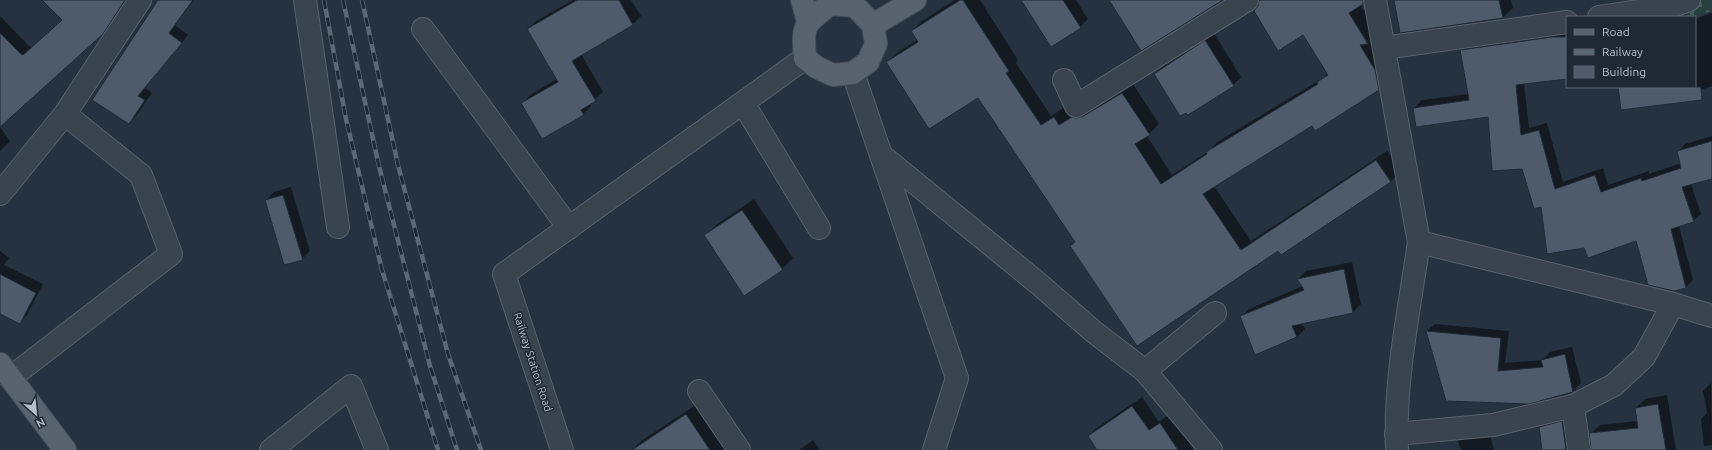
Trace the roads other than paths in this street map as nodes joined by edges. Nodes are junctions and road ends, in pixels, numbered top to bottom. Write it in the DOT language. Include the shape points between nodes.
graph roads {
  1 [pos="140,0"];
  2 [pos="305,0"];
  3 [pos="802,0"];
  4 [pos="915,0"];
  5 [pos="1247,0"];
  6 [pos="1375,0"];
  7 [pos="1689,0"];
  8 [pos="830,2"];
  9 [pos="1606,16"];
  10 [pos="808,21"];
  11 [pos="1566,22"];
  12 [pos="873,25"];
  13 [pos="423,29"];
  14 [pos="1384,48"];
  15 [pos="805,58"];
  16 [pos="853,73"];
  17 [pos="1064,80"];
  18 [pos="743,103"];
  19 [pos="65,114"];
  20 [pos="881,155"];
  21 [pos="0,194"];
  22 [pos="338,227"];
  23 [pos="568,228"];
  24 [pos="819,228"];
  25 [pos="1419,242"];
  26 [pos="1673,304"];
  27 [pos="1215,313"];
  28 [pos="1712,316"];
  29 [pos="5,371"];
  30 [pos="1145,371"];
  31 [pos="699,391"];
  32 [pos="1573,406"];
  33 [pos="1396,442"];
  34 [pos="65,450"];
  35 [pos="271,450"];
  36 [pos="377,450"];
  37 [pos="562,450"];
  38 [pos="738,450"];
  39 [pos="934,450"];
  40 [pos="1211,450"];
  41 [pos="1579,450"];
  1 -- 19 [label="street"];
  2 -- 22 [label="street"];
  3 -- 10 [label="main road"];
  4 -- 12 [label="main road"];
  5 -- 17 [label="street" via="1076,106"];
  6 -- 14 [label="street"];
  7 -- 9 [label="street" via="1673,6"];
  8 -- 10 [label="main road"];
  8 -- 12 [label="main road" via="855,6"];
  10 -- 15 [label="main road" via="803,36"];
  11 -- 14 [label="street"];
  12 -- 16 [label="main road" via="876,44 868,62"];
  13 -- 23 [label="street"];
  14 -- 25 [label="street"];
  15 -- 16 [label="main road" via="833,75"];
  15 -- 18 [label="street"];
  16 -- 20 [label="street"];
  18 -- 23 [label="street"];
  18 -- 24 [label="street"];
  19 -- 21 [label="street"];
  19 -- 29 [label="street" via="141,175 170,254"];
  20 -- 30 [label="street" via="1094,332"];
  20 -- 39 [label="street" via="957,378"];
  23 -- 37 [label="street, Railway Station Road" via="504,274"];
  25 -- 26 [label="street"];
  25 -- 33 [label="street" via="1400,374"];
  26 -- 28 [label="street"];
  26 -- 32 [label="street" via="1644,357 1614,385"];
  27 -- 30 [label="street"];
  29 -- 34 [label="main road"];
  30 -- 40 [label="street"];
  31 -- 38 [label="street"];
  32 -- 33 [label="street" via="1493,425"];
  32 -- 41 [label="street"];
  35 -- 36 [label="street" via="351,386"];
}
